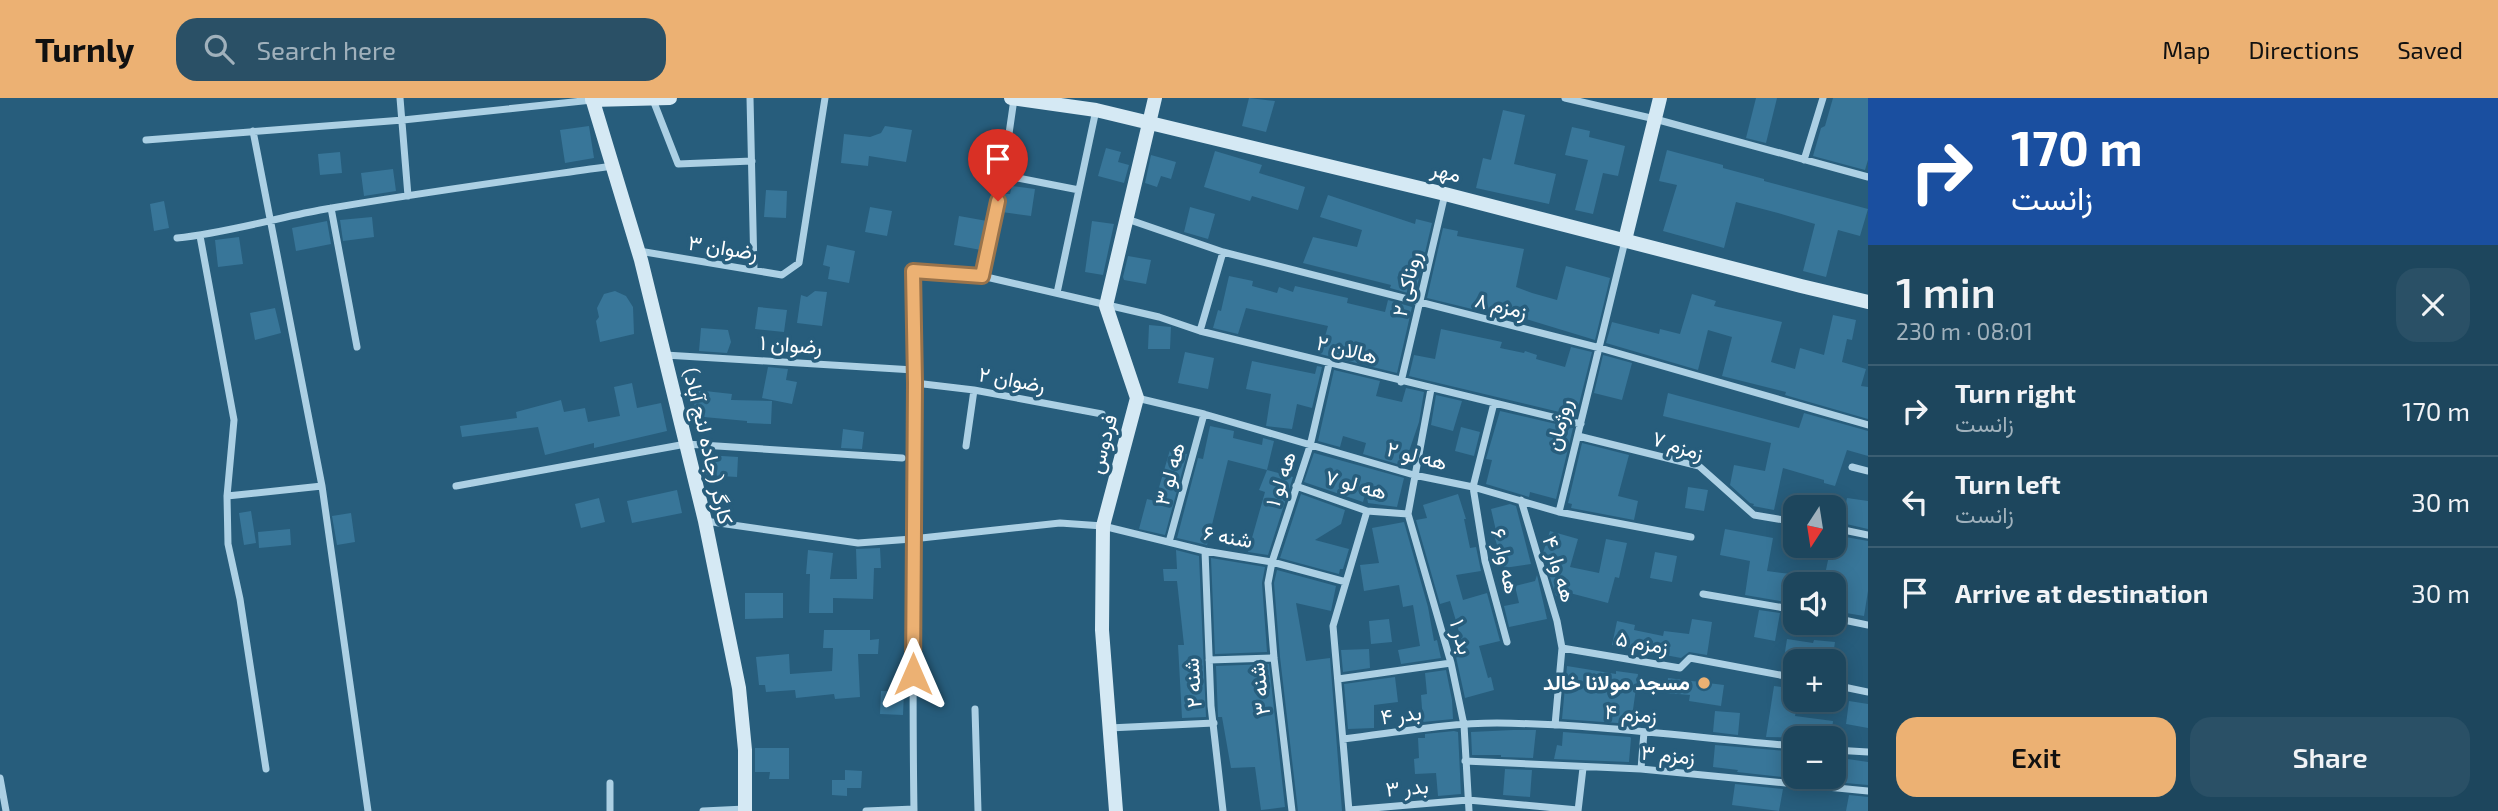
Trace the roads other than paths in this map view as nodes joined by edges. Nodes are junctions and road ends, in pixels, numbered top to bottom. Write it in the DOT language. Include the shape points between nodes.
graph roads {
  1 [pos="400,98"];
  2 [pos="670,98"];
  3 [pos="750,98"];
  4 [pos="825,98"];
  5 [pos="1013,98"];
  6 [pos="1155,98"];
  7 [pos="1565,98"];
  8 [pos="1660,98"];
  9 [pos="1823,98"];
  10 [pos="592,99"];
  11 [pos="653,100"];
  12 [pos="1096,110"];
  13 [pos="1655,119"];
  14 [pos="403,120"];
  15 [pos="1149,122"];
  16 [pos="253,131"];
  17 [pos="146,140"];
  18 [pos="1804,160"];
  19 [pos="752,161"];
  20 [pos="612,166"];
  21 [pos="1003,175"];
  22 [pos="1868,177"];
  23 [pos="1079,190"];
  24 [pos="1446,194"];
  25 [pos="408,196"];
  26 [pos="331,208"];
  27 [pos="1126,218"];
  28 [pos="269,219"];
  29 [pos="200,236"];
  30 [pos="177,238"];
  31 [pos="1625,240"];
  32 [pos="638,251"];
  33 [pos="1223,252"];
  34 [pos="754,270"];
  35 [pos="982,276"];
  36 [pos="1058,293"];
  37 [pos="1868,302"];
  38 [pos="1420,304"];
  39 [pos="1106,306"];
  40 [pos="1200,331"];
  41 [pos="357,347"];
  42 [pos="1600,348"];
  43 [pos="665,355"];
  44 [pos="1329,364"];
  45 [pos="915,370"];
  46 [pos="1401,382"];
  47 [pos="915,383"];
  48 [pos="1431,389"];
  49 [pos="974,390"];
  50 [pos="1137,398"];
  51 [pos="1494,403"];
  52 [pos="1204,414"];
  53 [pos="1102,415"];
  54 [pos="1581,424"];
  55 [pos="1868,425"];
  56 [pos="1578,436"];
  57 [pos="686,444"];
  58 [pos="966,446"];
  59 [pos="1310,446"];
  60 [pos="902,458"];
  61 [pos="1852,467"];
  62 [pos="1868,471"];
  63 [pos="1414,475"];
  64 [pos="322,486"];
  65 [pos="456,486"];
  66 [pos="1296,486"];
  67 [pos="1473,487"];
  68 [pos="227,496"];
  69 [pos="1521,500"];
  70 [pos="1367,510"];
  71 [pos="1559,512"];
  72 [pos="1408,514"];
  73 [pos="1783,520"];
  74 [pos="705,521"];
  75 [pos="1103,526"];
  76 [pos="1846,530"];
  77 [pos="1868,535"];
  78 [pos="1691,537"];
  79 [pos="912,539"];
  80 [pos="1169,542"];
  81 [pos="1205,551"];
  82 [pos="1272,562"];
  83 [pos="1346,582"];
  84 [pos="1703,594"];
  85 [pos="1783,608"];
  86 [pos="1846,620"];
  87 [pos="1868,625"];
  88 [pos="1507,642"];
  89 [pos="1562,648"];
  90 [pos="1274,658"];
  91 [pos="1209,660"];
  92 [pos="1451,663"];
  93 [pos="1783,676"];
  94 [pos="1338,679"];
  95 [pos="1846,687"];
  96 [pos="1868,692"];
  97 [pos="975,709"];
  98 [pos="1214,723"];
  99 [pos="1464,724"];
  100 [pos="1555,725"];
  101 [pos="1108,728"];
  102 [pos="1644,732"];
  103 [pos="1343,739"];
  104 [pos="1783,745"];
  105 [pos="1846,751"];
  106 [pos="1868,752"];
  107 [pos="1465,761"];
  108 [pos="1583,768"];
  109 [pos="266,769"];
  110 [pos="1641,769"];
  111 [pos="0,778"];
  112 [pos="610,783"];
  113 [pos="1868,791"];
  114 [pos="1468,800"];
  115 [pos="745,810"];
  116 [pos="914,810"];
  117 [pos="1578,810"];
  118 [pos="6,811"];
  119 [pos="368,811"];
  120 [pos="610,811"];
  121 [pos="703,811"];
  122 [pos="866,811"];
  123 [pos="978,811"];
  124 [pos="1116,811"];
  125 [pos="1223,811"];
  126 [pos="1292,811"];
  127 [pos="1349,811"];
  128 [pos="1469,811"];
  1 -- 14 [label="street"];
  2 -- 11 [label="street"];
  3 -- 19 [label="street"];
  4 -- 34 [label="street, رضوان ۳" via="799,263 782,275"];
  5 -- 12 [label="street, مهر"];
  5 -- 21 [label="street"];
  6 -- 15 [label="street"];
  7 -- 13 [label="street"];
  8 -- 13 [label="street"];
  9 -- 18 [label="street"];
  10 -- 11 [label="street"];
  10 -- 14 [label="street"];
  10 -- 20 [label="street, کارگر (جاده لنج آباد)"];
  11 -- 19 [label="street" via="678,164"];
  12 -- 15 [label="street, مهر"];
  12 -- 23 [label="street"];
  13 -- 18 [label="street"];
  13 -- 31 [label="street"];
  14 -- 16 [label="street"];
  14 -- 25 [label="street"];
  15 -- 24 [label="street, مهر"];
  15 -- 27 [label="street"];
  16 -- 17 [label="street"];
  16 -- 28 [label="street"];
  18 -- 22 [label="street"];
  19 -- 34 [label="street"];
  20 -- 25 [label="street"];
  20 -- 32 [label="street, کارگر (جاده لنج آباد)"];
  21 -- 23 [label="street"];
  21 -- 35 [label="street"];
  23 -- 36 [label="street"];
  24 -- 31 [label="street, مهر"];
  24 -- 38 [label="street, روناکی ۲"];
  25 -- 26 [label="street"];
  26 -- 28 [label="street"];
  26 -- 41 [label="street"];
  27 -- 33 [label="street, زمزم ۸"];
  27 -- 39 [label="street"];
  28 -- 29 [label="street"];
  28 -- 64 [label="street"];
  29 -- 30 [label="street"];
  29 -- 68 [label="street" via="234,420"];
  31 -- 37 [label="street, مهر"];
  31 -- 42 [label="street, روژمان"];
  32 -- 34 [label="street, رضوان ۳"];
  32 -- 43 [label="street, کارگر (جاده لنج آباد)"];
  33 -- 38 [label="street, زمزم ۸"];
  33 -- 40 [label="street"];
  35 -- 36 [label="street"];
  35 -- 45 [label="street" via="913,271"];
  36 -- 39 [label="street"];
  38 -- 42 [label="street, زمزم ۸"];
  38 -- 46 [label="street, روناکی ۲"];
  39 -- 40 [label="street, هالان ۲"];
  39 -- 50 [label="street, فردوس"];
  40 -- 44 [label="street, هالان ۲"];
  42 -- 54 [label="street, روژمان"];
  42 -- 55 [label="street, زمزم ۸"];
  43 -- 45 [label="street, رضوان ۱"];
  43 -- 57 [label="street, کارگر (جاده لنج آباد)"];
  44 -- 46 [label="street, هالان ۲"];
  44 -- 59 [label="street, هه لو ۱"];
  45 -- 47 [label="street"];
  46 -- 48 [label="street, هالان ۲"];
  47 -- 49 [label="street, رضوان ۲"];
  47 -- 79 [label="street"];
  48 -- 51 [label="street, هالان ۲"];
  48 -- 63 [label="street, بدر ۱"];
  49 -- 53 [label="street, رضوان ۲"];
  49 -- 58 [label="street"];
  50 -- 52 [label="street, هه لو ۲"];
  50 -- 75 [label="street, فردوس"];
  51 -- 54 [label="street, هالان ۲"];
  51 -- 67 [label="street"];
  52 -- 59 [label="street, هه لو ۲"];
  52 -- 80 [label="street, هه لو ۳"];
  54 -- 56 [label="street, روژمان"];
  56 -- 71 [label="street, روژمان"];
  56 -- 73 [label="street, زمزم ۷" via="1699,466 1754,515"];
  57 -- 60 [label="street"];
  57 -- 65 [label="street"];
  57 -- 74 [label="street, کارگر (جاده لنج آباد)"];
  59 -- 63 [label="street, هه لو ۲"];
  59 -- 66 [label="street, هه لو ۱"];
  61 -- 62 [label="street"];
  63 -- 67 [label="street, هه لو ۲"];
  63 -- 72 [label="street, بدر ۱"];
  64 -- 68 [label="street"];
  64 -- 119 [label="street"];
  66 -- 70 [label="street, هه لو ۷"];
  66 -- 82 [label="street, هه لو ۱"];
  67 -- 69 [label="street, هه لو ۲"];
  67 -- 88 [label="street, هه وار ۶" via="1485,561"];
  68 -- 109 [label="street" via="228,544"];
  69 -- 71 [label="street, هه لو ۲"];
  69 -- 89 [label="street, هه وار ۴"];
  70 -- 72 [label="street, هه لو ۷"];
  70 -- 83 [label="street"];
  71 -- 78 [label="street, هه لو ۲"];
  72 -- 92 [label="street, بدر ۱"];
  74 -- 79 [label="street" via="858,543"];
  74 -- 115 [label="street, کارگر (جاده لنج آباد)" via="739,688"];
  75 -- 79 [label="street" via="1060,523"];
  75 -- 80 [label="street, شنه ۶"];
  75 -- 101 [label="street, فردوس" via="1102,630"];
  76 -- 77 [label="street"];
  79 -- 116 [label="street"];
  80 -- 81 [label="street, شنه ۶"];
  81 -- 82 [label="street, شنه ۶"];
  81 -- 91 [label="street, شنه ۲"];
  82 -- 83 [label="street, شنه ۶"];
  82 -- 90 [label="street, شنه ۳" via="1268,583"];
  83 -- 94 [label="street" via="1333,626"];
  84 -- 85 [label="street"];
  86 -- 87 [label="street"];
  89 -- 93 [label="street, زمزم ۵" via="1680,668 1690,658"];
  89 -- 100 [label="street, هه وار ۴"];
  90 -- 91 [label="street"];
  90 -- 126 [label="street, شنه ۳"];
  91 -- 98 [label="street, شنه ۲"];
  92 -- 94 [label="street"];
  92 -- 99 [label="street, بدر ۱"];
  94 -- 103 [label="street"];
  95 -- 96 [label="street"];
  97 -- 123 [label="street"];
  98 -- 101 [label="street"];
  98 -- 125 [label="street, شنه ۲"];
  99 -- 100 [label="street, زمزم ۴"];
  99 -- 103 [label="street, بدر ۴"];
  99 -- 107 [label="street, بدر ۱"];
  100 -- 102 [label="street, زمزم ۴"];
  101 -- 124 [label="street, فردوس"];
  102 -- 104 [label="street, زمزم ۴"];
  102 -- 110 [label="street"];
  103 -- 127 [label="street"];
  105 -- 106 [label="street"];
  107 -- 108 [label="street, زمزم ۳"];
  107 -- 114 [label="street, بدر ۱"];
  108 -- 110 [label="street, زمزم ۳"];
  108 -- 117 [label="street"];
  110 -- 113 [label="street, زمزم ۳"];
  111 -- 118 [label="street"];
  112 -- 120 [label="street"];
  114 -- 117 [label="street, بدر ۳"];
  114 -- 127 [label="street, بدر ۳"];
  114 -- 128 [label="street, بدر ۱"];
  115 -- 121 [label="street"];
  116 -- 122 [label="street"];
}
